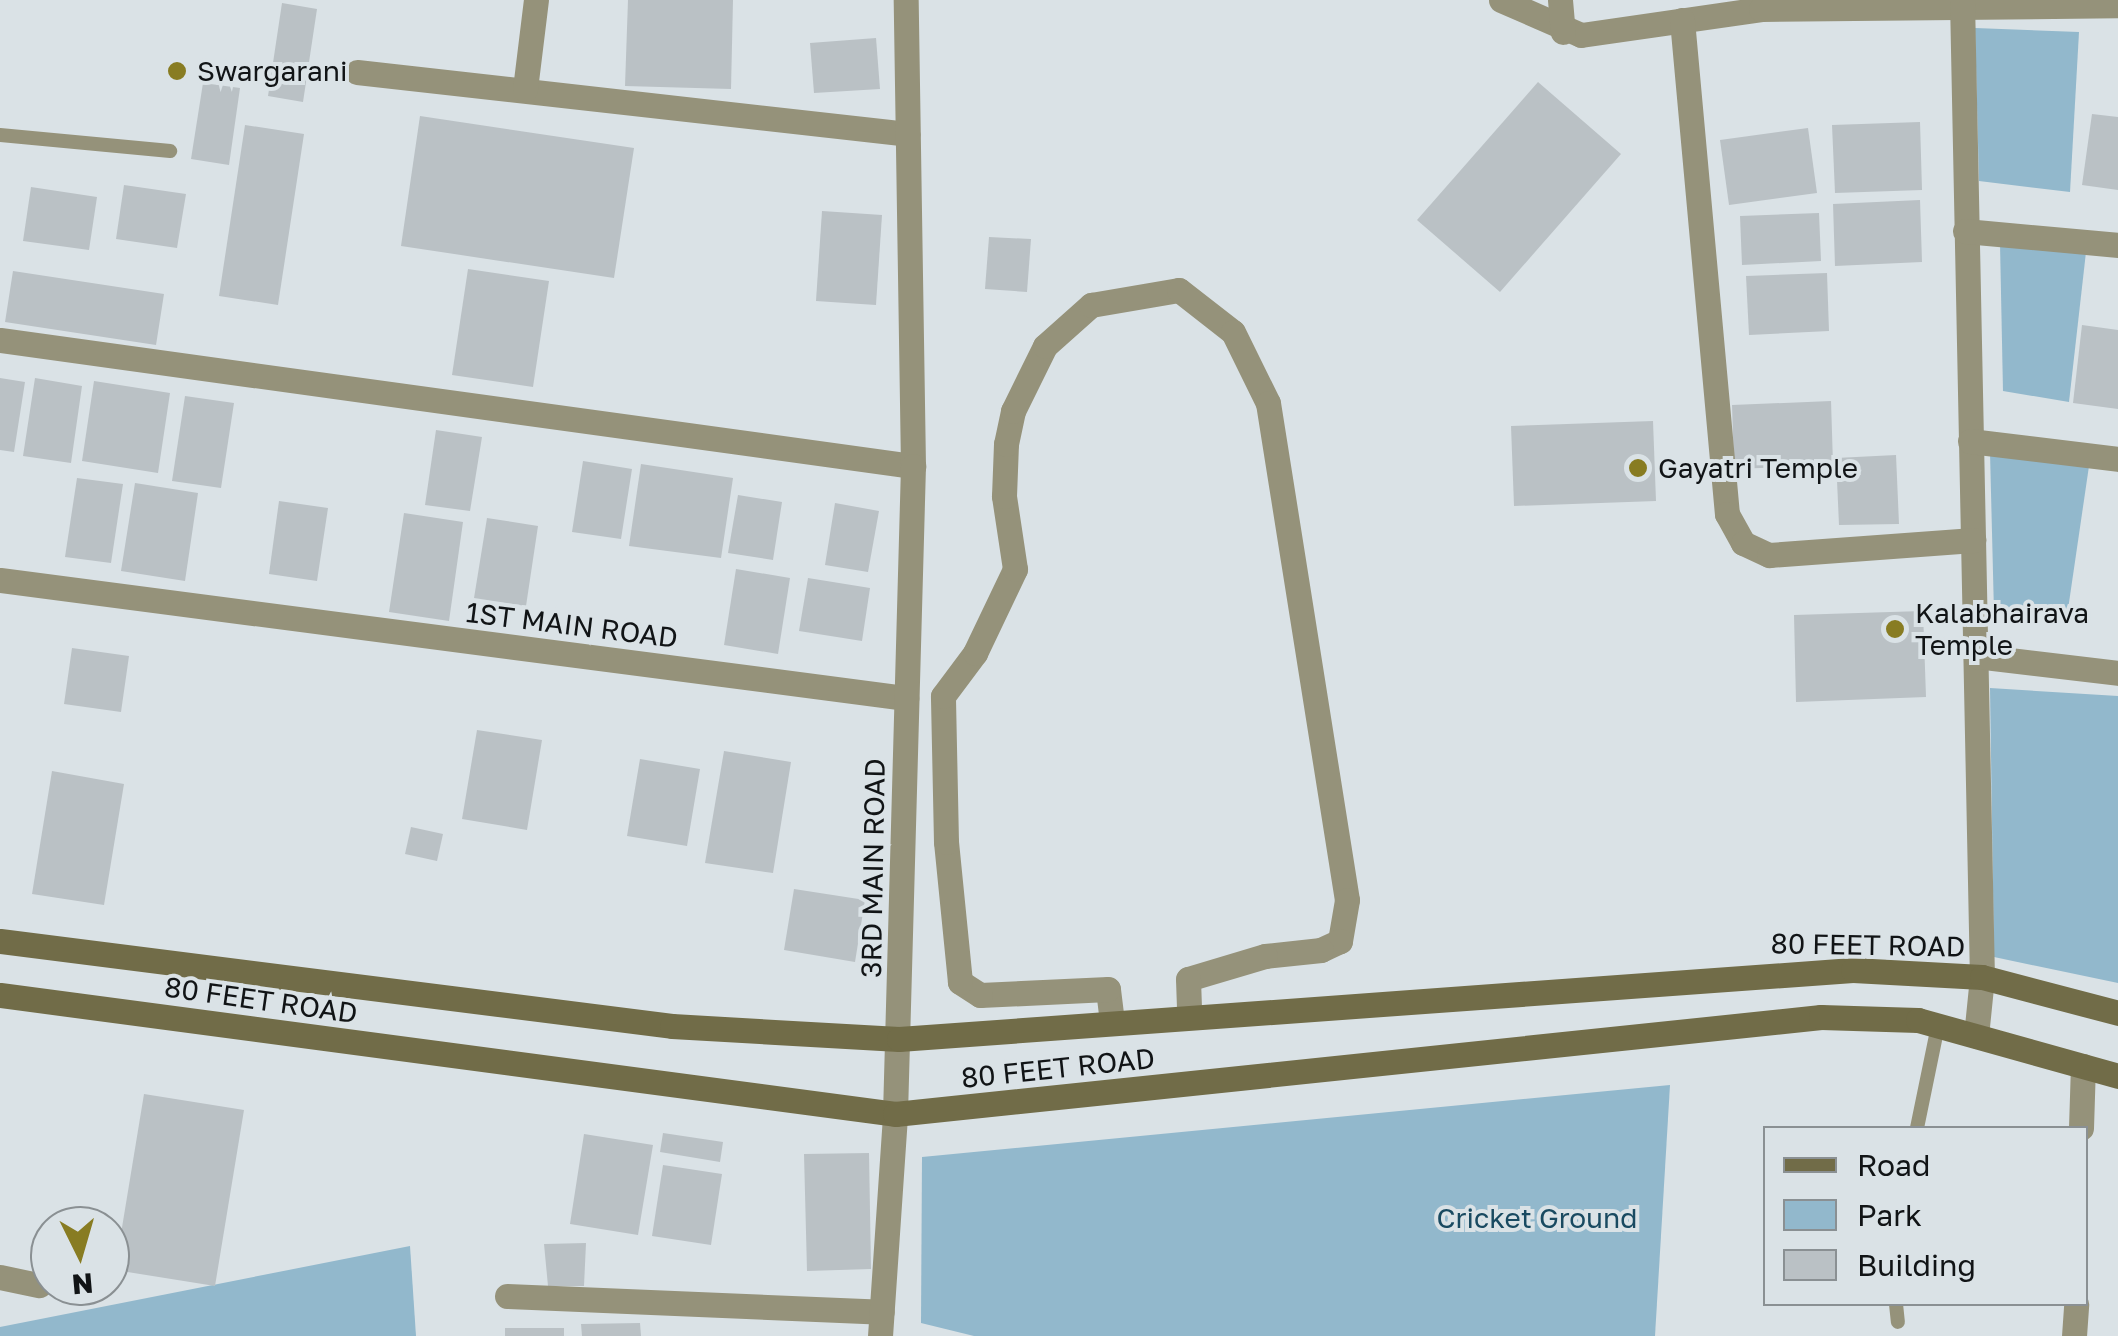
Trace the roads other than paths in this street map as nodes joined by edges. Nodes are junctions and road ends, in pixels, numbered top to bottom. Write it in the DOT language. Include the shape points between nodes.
graph roads {
  1 [pos="536,0"];
  2 [pos="906,0"];
  3 [pos="1502,0"];
  4 [pos="1560,0"];
  5 [pos="2092,1"];
  6 [pos="1962,2"];
  7 [pos="1761,5"];
  8 [pos="2118,5"];
  9 [pos="1682,20"];
  10 [pos="1563,32"];
  11 [pos="357,72"];
  12 [pos="525,89"];
  13 [pos="908,134"];
  14 [pos="0,135"];
  15 [pos="170,152"];
  16 [pos="1966,231"];
  17 [pos="2118,245"];
  18 [pos="0,340"];
  19 [pos="1970,441"];
  20 [pos="2118,459"];
  21 [pos="913,466"];
  22 [pos="1973,540"];
  23 [pos="0,580"];
  24 [pos="1976,656"];
  25 [pos="2118,673"];
  26 [pos="906,698"];
  27 [pos="0,941"];
  28 [pos="1982,977"];
  29 [pos="0,995"];
  30 [pos="2118,1013"];
  31 [pos="1188,1017"];
  32 [pos="1112,1022"];
  33 [pos="1938,1026"];
  34 [pos="1976,1036"];
  35 [pos="899,1039"];
  36 [pos="2083,1066"];
  37 [pos="2118,1076"];
  38 [pos="894,1114"];
  39 [pos="1917,1126"];
  40 [pos="2081,1126"];
  41 [pos="0,1277"];
  42 [pos="30,1283"];
  43 [pos="507,1296"];
  44 [pos="1896,1306"];
  45 [pos="2076,1306"];
  46 [pos="1898,1322"];
  47 [pos="881,1324"];
  48 [pos="2074,1336"];
  1 -- 12 [label="street"];
  2 -- 13 [label="street"];
  3 -- 10 [label="street"];
  4 -- 10 [label="street"];
  5 -- 6 [label="street"];
  5 -- 8 [label="street"];
  6 -- 7 [label="street"];
  6 -- 16 [label="street"];
  7 -- 9 [label="street"];
  9 -- 10 [label="street"];
  9 -- 22 [label="street" via="1727,514 1735,529 1743,543 1769,555"];
  11 -- 12 [label="street"];
  12 -- 13 [label="street"];
  13 -- 21 [label="street"];
  14 -- 15 [label="lane"];
  16 -- 17 [label="street"];
  16 -- 19 [label="street"];
  18 -- 21 [label="street"];
  19 -- 20 [label="street"];
  19 -- 22 [label="street"];
  21 -- 26 [label="street"];
  22 -- 24 [label="street"];
  23 -- 26 [label="street, 1ST MAIN ROAD"];
  24 -- 25 [label="street"];
  24 -- 28 [label="street"];
  26 -- 35 [label="street, 3RD MAIN ROAD"];
  27 -- 35 [label="main road, 80 FEET ROAD" via="672,1026"];
  28 -- 30 [label="main road, 80 FEET ROAD"];
  28 -- 31 [label="main road, 80 FEET ROAD" via="1853,970 1722,976"];
  28 -- 34 [label="street"];
  29 -- 38 [label="main road, 80 FEET ROAD"];
  31 -- 32 [label="main road, 80 FEET ROAD"];
  31 -- 32 [label="street" via="1188,979 1340,941 1347,900 1268,403 1232,332 1180,290 1091,306 1046,346 1013,412 1006,444 1004,496 1015,569 975,653 943,696 946,842 960,982 980,995 1108,989"];
  32 -- 35 [label="main road, 80 FEET ROAD"];
  33 -- 34 [label="main road, 80 FEET ROAD"];
  33 -- 38 [label="main road, 80 FEET ROAD" via="1821,1017"];
  33 -- 39 [label="lane"];
  34 -- 36 [label="main road, 80 FEET ROAD"];
  35 -- 38 [label="street, 3RD MAIN ROAD"];
  36 -- 37 [label="main road, 80 FEET ROAD"];
  36 -- 40 [label="street"];
  38 -- 47 [label="street, 3RD MAIN ROAD"];
  41 -- 42 [label="street"];
  43 -- 47 [label="street"];
  44 -- 46 [label="lane"];
  45 -- 48 [label="street"];
}
